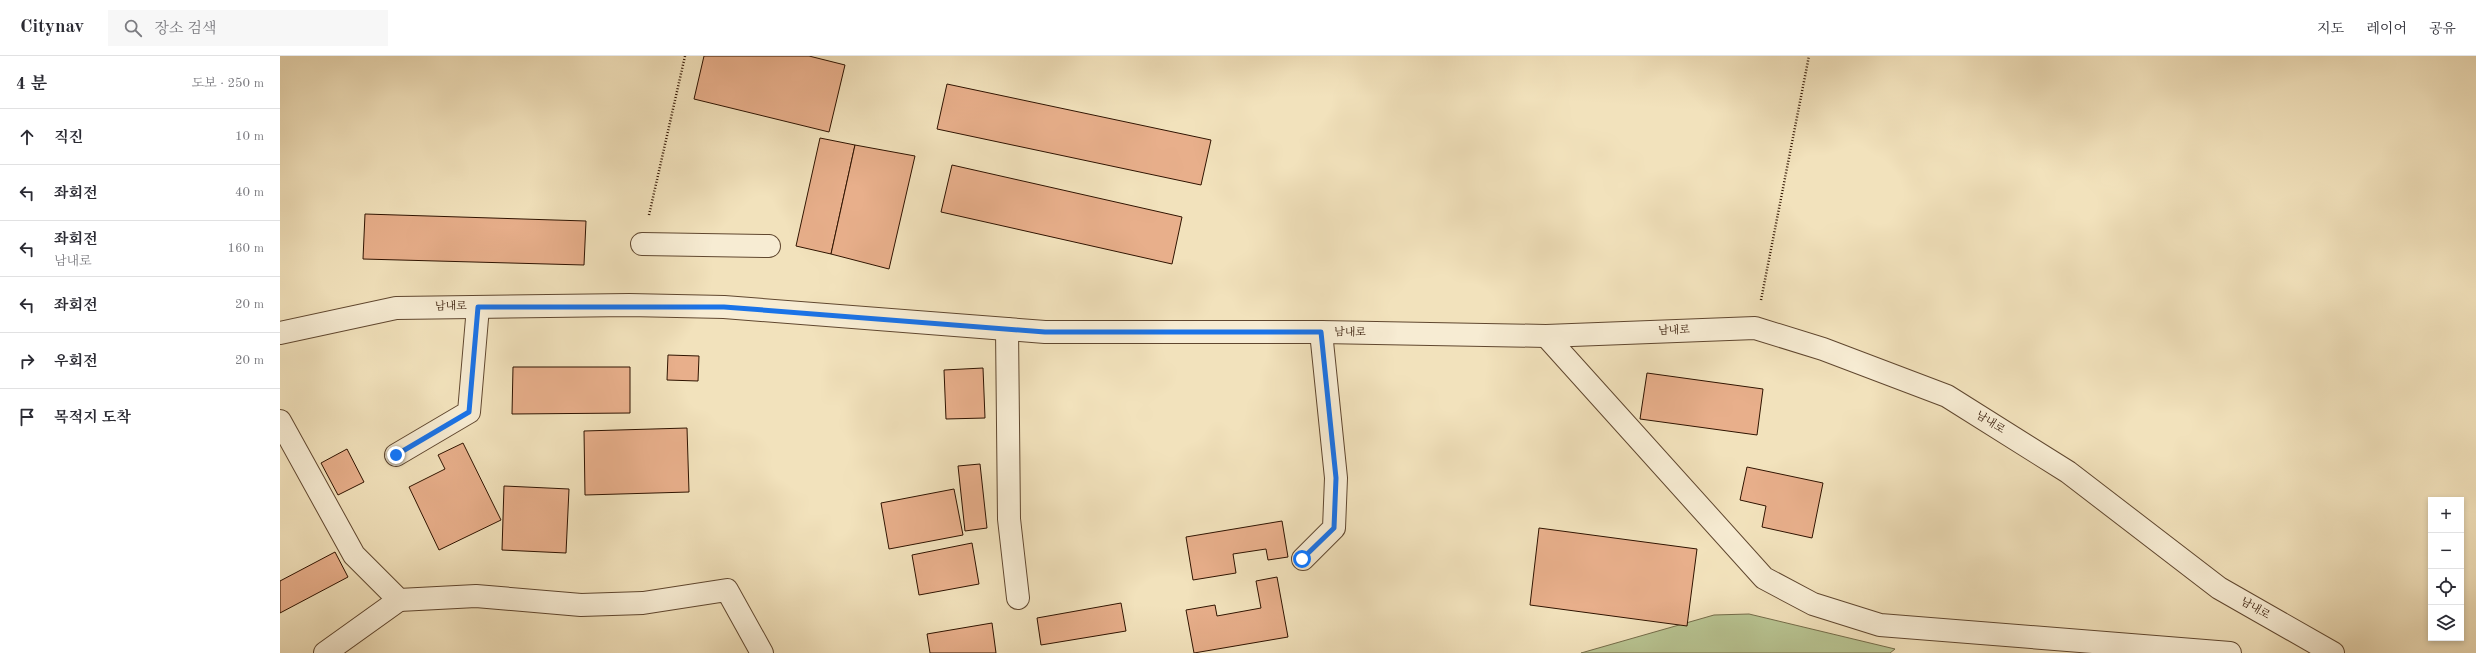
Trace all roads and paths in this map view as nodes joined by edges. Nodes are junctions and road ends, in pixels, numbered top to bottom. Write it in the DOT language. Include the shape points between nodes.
graph roads {
  1 [pos="685,56"];
  2 [pos="1809,56"];
  3 [pos="642,244"];
  4 [pos="769,246"];
  5 [pos="478,307"];
  6 [pos="1756,328"];
  7 [pos="1007,329"];
  8 [pos="1321,332"];
  9 [pos="280,333"];
  10 [pos="1546,336"];
  11 [pos="280,421"];
  12 [pos="396,455"];
  13 [pos="1302,559"];
  14 [pos="1018,598"];
  15 [pos="399,600"];
  16 [pos="325,653"];
  17 [pos="762,653"];
  18 [pos="2230,653"];
  19 [pos="2333,653"];
  1 -- 3 [label="path"];
  2 -- 6 [label="path"];
  3 -- 4 [label="street"];
  5 -- 7 [label="street, 남내로" via="724,307"];
  5 -- 9 [label="street, 남내로" via="396,308"];
  5 -- 12 [label="street" via="469,412"];
  6 -- 10 [label="street, 남내로"];
  6 -- 19 [label="street, 남내로" via="1823,349 1947,396 2068,472 2218,588"];
  7 -- 8 [label="street, 남내로" via="1045,332"];
  7 -- 14 [label="street" via="1009,520"];
  8 -- 10 [label="street, 남내로"];
  8 -- 13 [label="street" via="1336,478 1334,528"];
  10 -- 18 [label="street" via="1764,578 1813,604 1880,625"];
  11 -- 15 [label="street" via="354,555"];
  15 -- 16 [label="street"];
  15 -- 17 [label="street" via="476,596 581,605 642,603 727,590"];
}
